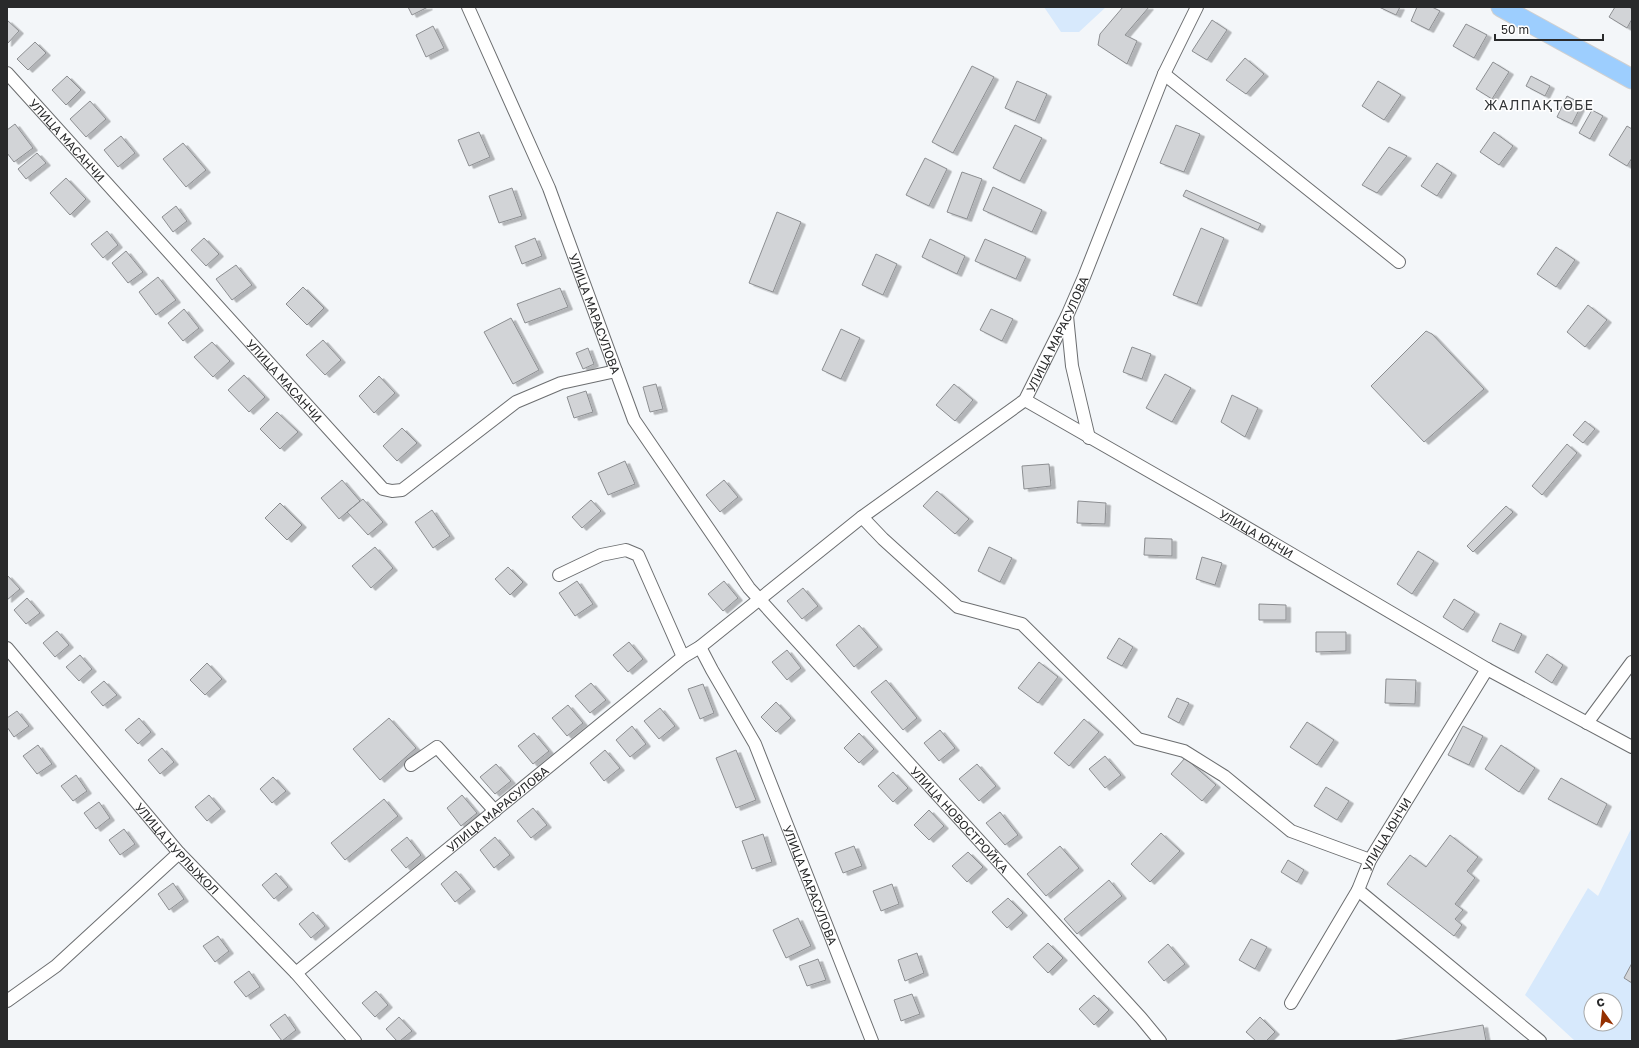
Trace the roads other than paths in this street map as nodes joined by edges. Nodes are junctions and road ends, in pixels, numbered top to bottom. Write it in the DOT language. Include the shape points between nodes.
graph roads {
  1 [pos="468,7"];
  2 [pos="1197,7"];
  3 [pos="1501,7"];
  4 [pos="7,73"];
  5 [pos="1164,74"];
  6 [pos="1632,79"];
  7 [pos="1399,262"];
  8 [pos="1067,316"];
  9 [pos="616,371"];
  10 [pos="1025,400"];
  11 [pos="1089,438"];
  12 [pos="862,517"];
  13 [pos="559,575"];
  14 [pos="759,598"];
  15 [pos="700,646"];
  16 [pos="7,648"];
  17 [pos="683,657"];
  18 [pos="1632,662"];
  19 [pos="1487,669"];
  20 [pos="1587,723"];
  21 [pos="1632,747"];
  22 [pos="411,765"];
  23 [pos="494,811"];
  24 [pos="179,853"];
  25 [pos="1370,860"];
  26 [pos="1358,890"];
  27 [pos="296,973"];
  28 [pos="7,1001"];
  29 [pos="1291,1003"];
  30 [pos="355,1041"];
  31 [pos="872,1041"];
  32 [pos="1160,1041"];
  33 [pos="1540,1041"];
  1 -- 9 [label="street, УЛИЦА МАРАСУЛОВА" via="549,188"];
  2 -- 5 [label="street, УЛИЦА МАРАСУЛОВА"];
  3 -- 6 [label="main road"];
  4 -- 9 [label="street, УЛИЦА МАСАНЧИ" via="383,489 402,490 516,402 562,382"];
  5 -- 7 [label="street"];
  5 -- 8 [label="street, УЛИЦА МАРАСУЛОВА"];
  8 -- 10 [label="street, УЛИЦА МАРАСУЛОВА"];
  8 -- 11 [label="street" via="1072,366"];
  9 -- 14 [label="street, УЛИЦА МАРАСУЛОВА" via="634,420 749,588"];
  10 -- 11 [label="street, УЛИЦА ЮНЧИ"];
  10 -- 12 [label="street, УЛИЦА МАРАСУЛОВА"];
  11 -- 19 [label="street, УЛИЦА ЮНЧИ"];
  12 -- 14 [label="street, УЛИЦА МАРАСУЛОВА"];
  12 -- 25 [label="street" via="958,607 1022,624 1138,739 1184,751 1224,776 1291,831"];
  13 -- 17 [label="street" via="601,555 626,550 638,555"];
  14 -- 15 [label="street, УЛИЦА МАРАСУЛОВА"];
  14 -- 32 [label="street, УЛИЦА НОВОСТРОЙКА"];
  15 -- 17 [label="street, УЛИЦА МАРАСУЛОВА"];
  15 -- 31 [label="street, УЛИЦА МАРАСУЛОВА" via="755,744"];
  16 -- 24 [label="street, УЛИЦА НУРЛЫЖОЛ"];
  17 -- 23 [label="street, УЛИЦА МАРАСУЛОВА"];
  18 -- 20 [label="street"];
  19 -- 20 [label="street, УЛИЦА ЮНЧИ"];
  19 -- 25 [label="street, УЛИЦА ЮНЧИ"];
  20 -- 21 [label="street, УЛИЦА ЮНЧИ"];
  22 -- 23 [label="street" via="437,747"];
  23 -- 27 [label="street, УЛИЦА МАРАСУЛОВА"];
  24 -- 27 [label="street, УЛИЦА НУРЛЫЖОЛ"];
  24 -- 28 [label="street" via="56,966"];
  25 -- 26 [label="street, УЛИЦА ЮНЧИ"];
  26 -- 29 [label="street, УЛИЦА ЮНЧИ"];
  26 -- 33 [label="street"];
  27 -- 30 [label="street, УЛИЦА НУРЛЫЖОЛ"];
}
